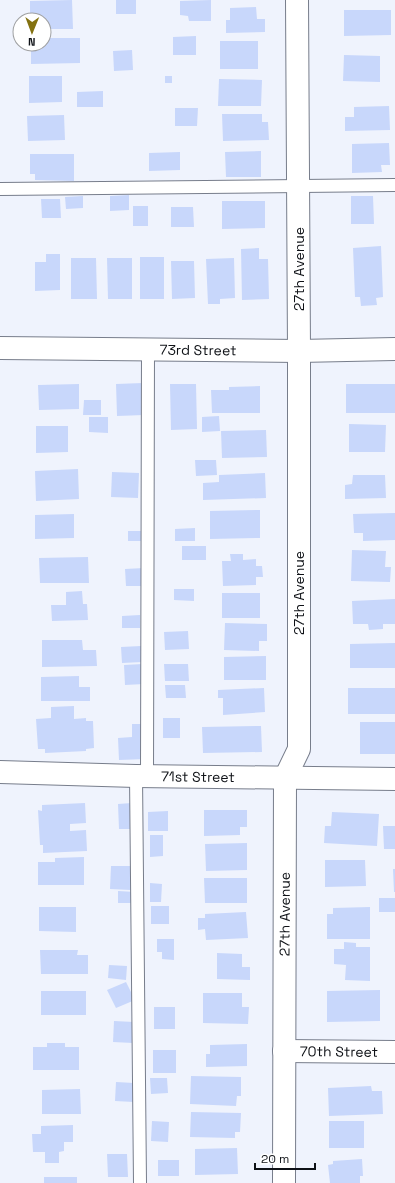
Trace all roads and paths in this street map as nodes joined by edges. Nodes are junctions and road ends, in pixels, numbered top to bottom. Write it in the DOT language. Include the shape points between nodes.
graph roads {
  1 [pos="297,0"];
  2 [pos="395,185"];
  3 [pos="298,186"];
  4 [pos="0,189"];
  5 [pos="0,348"];
  6 [pos="395,349"];
  7 [pos="148,350"];
  8 [pos="299,351"];
  9 [pos="0,772"];
  10 [pos="142,776"];
  11 [pos="285,778"];
  12 [pos="395,779"];
  13 [pos="284,1051"];
  14 [pos="395,1052"];
  15 [pos="140,1183"];
  16 [pos="284,1183"];
  1 -- 3 [label="street, 27th Avenue"];
  2 -- 3 [label="lane"];
  3 -- 4 [label="lane"];
  3 -- 8 [label="street, 27th Avenue"];
  5 -- 7 [label="street, 73rd Street"];
  6 -- 8 [label="street, 73rd Street"];
  7 -- 8 [label="street, 73rd Street"];
  7 -- 10 [label="lane"];
  8 -- 11 [label="street, 27th Avenue" via="299,749"];
  9 -- 10 [label="street, 71st Street"];
  10 -- 11 [label="street, 71st Street"];
  10 -- 15 [label="lane"];
  11 -- 12 [label="street, 71st Street"];
  11 -- 13 [label="street, 27th Avenue"];
  13 -- 14 [label="street, 70th Street"];
  13 -- 16 [label="street, 27th Avenue"];
}
